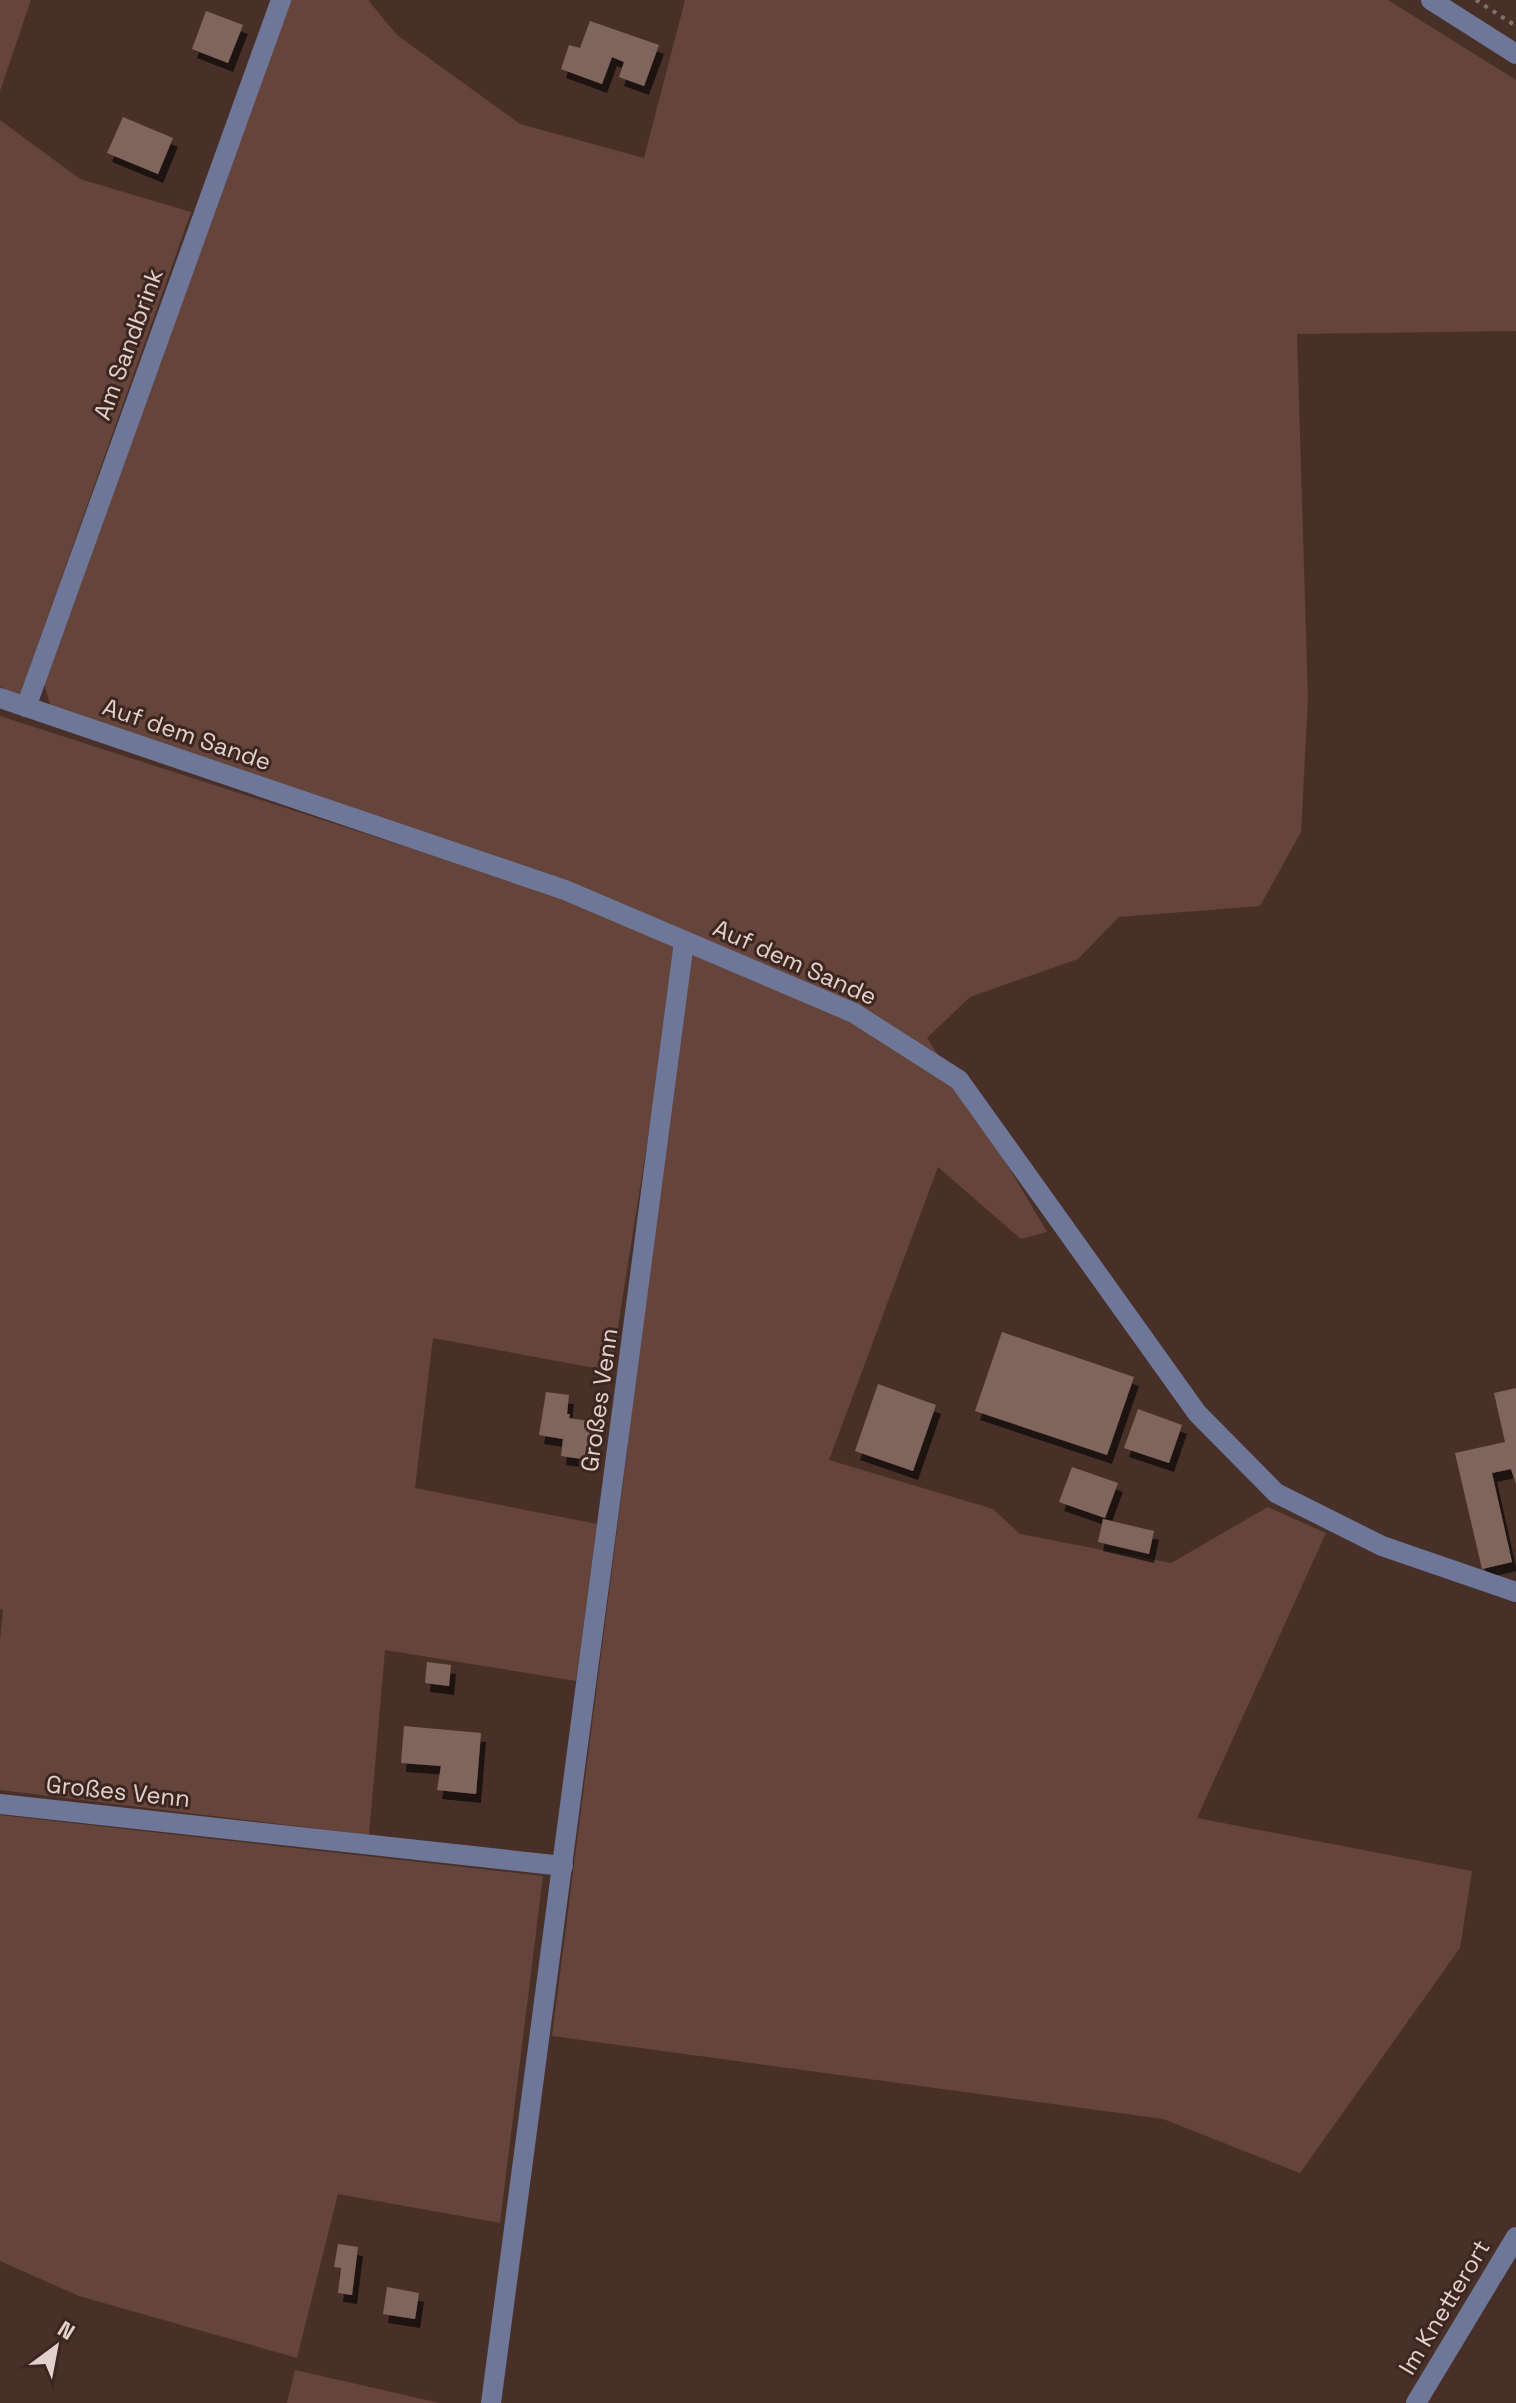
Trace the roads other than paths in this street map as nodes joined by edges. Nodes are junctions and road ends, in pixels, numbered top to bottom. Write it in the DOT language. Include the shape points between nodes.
graph roads {
  1 [pos="281,0"];
  2 [pos="1431,0"];
  3 [pos="1516,54"];
  4 [pos="0,698"];
  5 [pos="26,707"];
  6 [pos="684,942"];
  7 [pos="1516,1592"];
  8 [pos="0,1804"];
  9 [pos="563,1866"];
  10 [pos="1516,2237"];
  11 [pos="491,2403"];
  12 [pos="1416,2403"];
  1 -- 5 [label="street, Am Sandbrink"];
  2 -- 3 [label="street"];
  4 -- 5 [label="street, Auf dem Sande"];
  5 -- 6 [label="street, Auf dem Sande" via="565,890"];
  6 -- 7 [label="street, Auf dem Sande" via="854,1013 959,1080 1197,1413 1276,1493 1382,1546"];
  6 -- 9 [label="street, Großes Venn"];
  8 -- 9 [label="street, Großes Venn"];
  9 -- 11 [label="street, Großes Venn"];
  10 -- 12 [label="street, Im Knetterort"];
}
